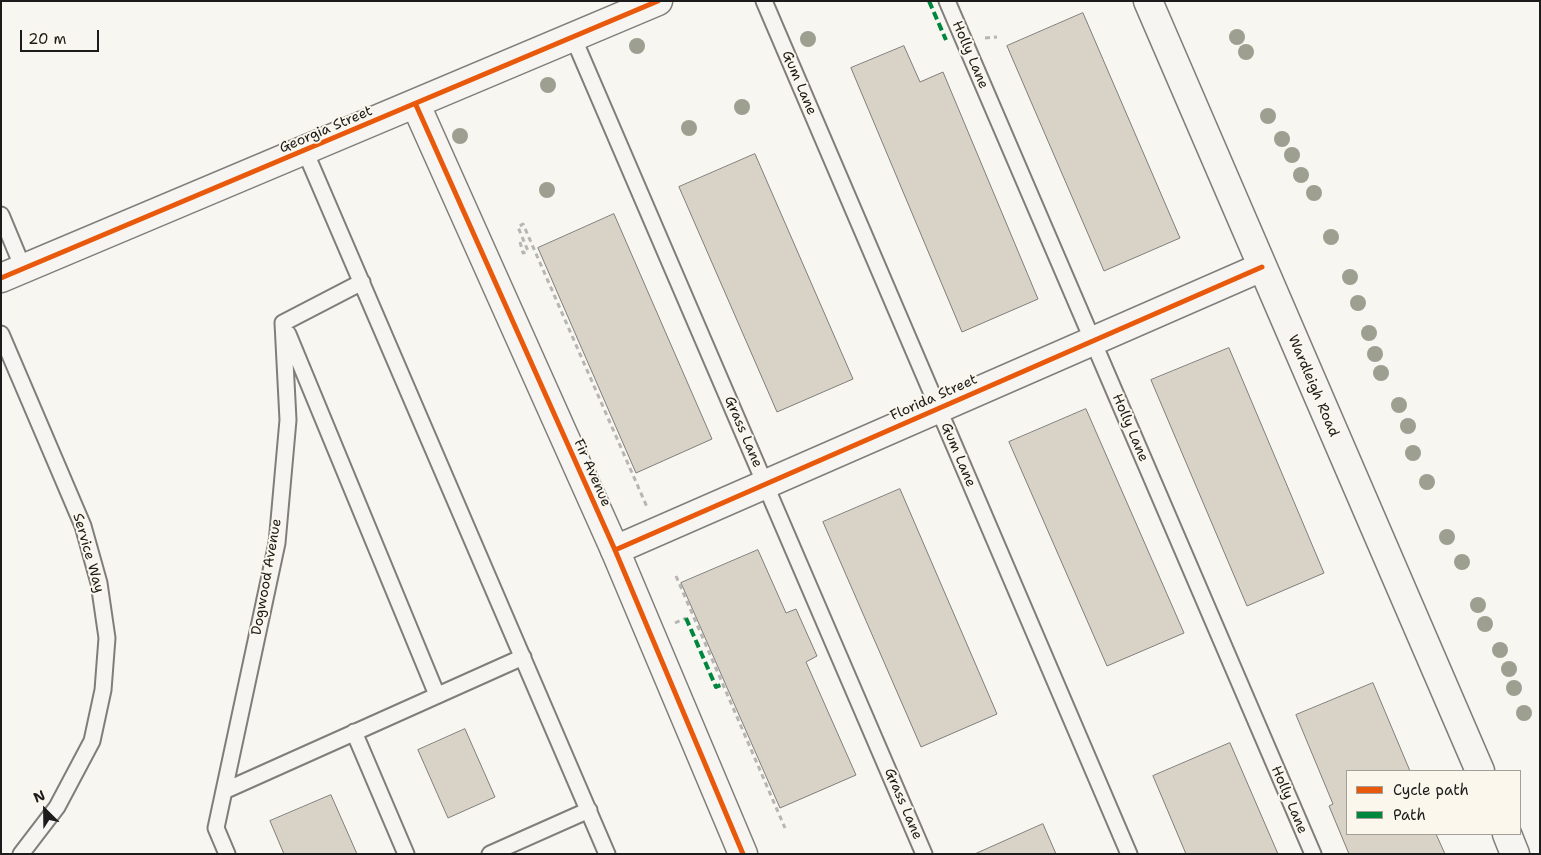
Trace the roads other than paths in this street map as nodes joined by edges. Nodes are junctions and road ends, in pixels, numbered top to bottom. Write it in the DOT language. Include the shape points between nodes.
graph roads {
  1 [pos="658,1"];
  2 [pos="764,1"];
  3 [pos="947,1"];
  4 [pos="1148,1"];
  5 [pos="573,37"];
  6 [pos="416,105"];
  7 [pos="305,151"];
  8 [pos="1,215"];
  9 [pos="1262,267"];
  10 [pos="12,273"];
  11 [pos="362,282"];
  12 [pos="283,323"];
  13 [pos="1,334"];
  14 [pos="1092,341"];
  15 [pos="938,409"];
  16 [pos="766,484"];
  17 [pos="615,550"];
  18 [pos="523,657"];
  19 [pos="437,696"];
  20 [pos="354,732"];
  21 [pos="1480,770"];
  22 [pos="224,791"];
  23 [pos="590,810"];
  24 [pos="1506,835"];
  25 [pos="22,854"];
  26 [pos="227,854"];
  27 [pos="406,854"];
  28 [pos="490,854"];
  29 [pos="607,854"];
  30 [pos="743,854"];
  31 [pos="924,854"];
  32 [pos="1129,854"];
  33 [pos="1312,854"];
  34 [pos="1515,854"];
  1 -- 5 [label="street, Georgia Street"];
  2 -- 15 [label="lane, Gum Lane"];
  3 -- 14 [label="lane, Holly Lane"];
  4 -- 9 [label="street, Wardleigh Road"];
  5 -- 6 [label="street, Georgia Street"];
  5 -- 16 [label="lane, Grass Lane"];
  6 -- 7 [label="street, Georgia Street"];
  6 -- 17 [label="street, Fir Avenue"];
  7 -- 10 [label="street, Georgia Street"];
  7 -- 11 [label="lane"];
  8 -- 10 [label="lane"];
  9 -- 14 [label="street, Florida Street"];
  9 -- 21 [label="street, Wardleigh Road"];
  11 -- 12 [label="lane"];
  11 -- 18 [label="lane"];
  12 -- 19 [label="lane"];
  12 -- 22 [label="lane, Dogwood Avenue" via="288,420 276,543"];
  13 -- 25 [label="lane, Service Way" via="83,526 99,583 107,638 103,690 92,742 57,807"];
  14 -- 15 [label="street, Florida Street"];
  14 -- 33 [label="lane, Holly Lane"];
  15 -- 16 [label="street, Florida Street"];
  15 -- 32 [label="lane, Gum Lane"];
  16 -- 17 [label="street, Florida Street"];
  16 -- 31 [label="lane, Grass Lane"];
  17 -- 30 [label="street, Fir Avenue"];
  18 -- 19 [label="lane"];
  18 -- 23 [label="lane"];
  19 -- 20 [label="lane"];
  20 -- 22 [label="lane"];
  20 -- 27 [label="lane"];
  22 -- 26 [label="lane, Dogwood Avenue" via="216,828"];
  23 -- 28 [label="lane"];
  23 -- 29 [label="lane"];
  24 -- 34 [label="street"];
}
